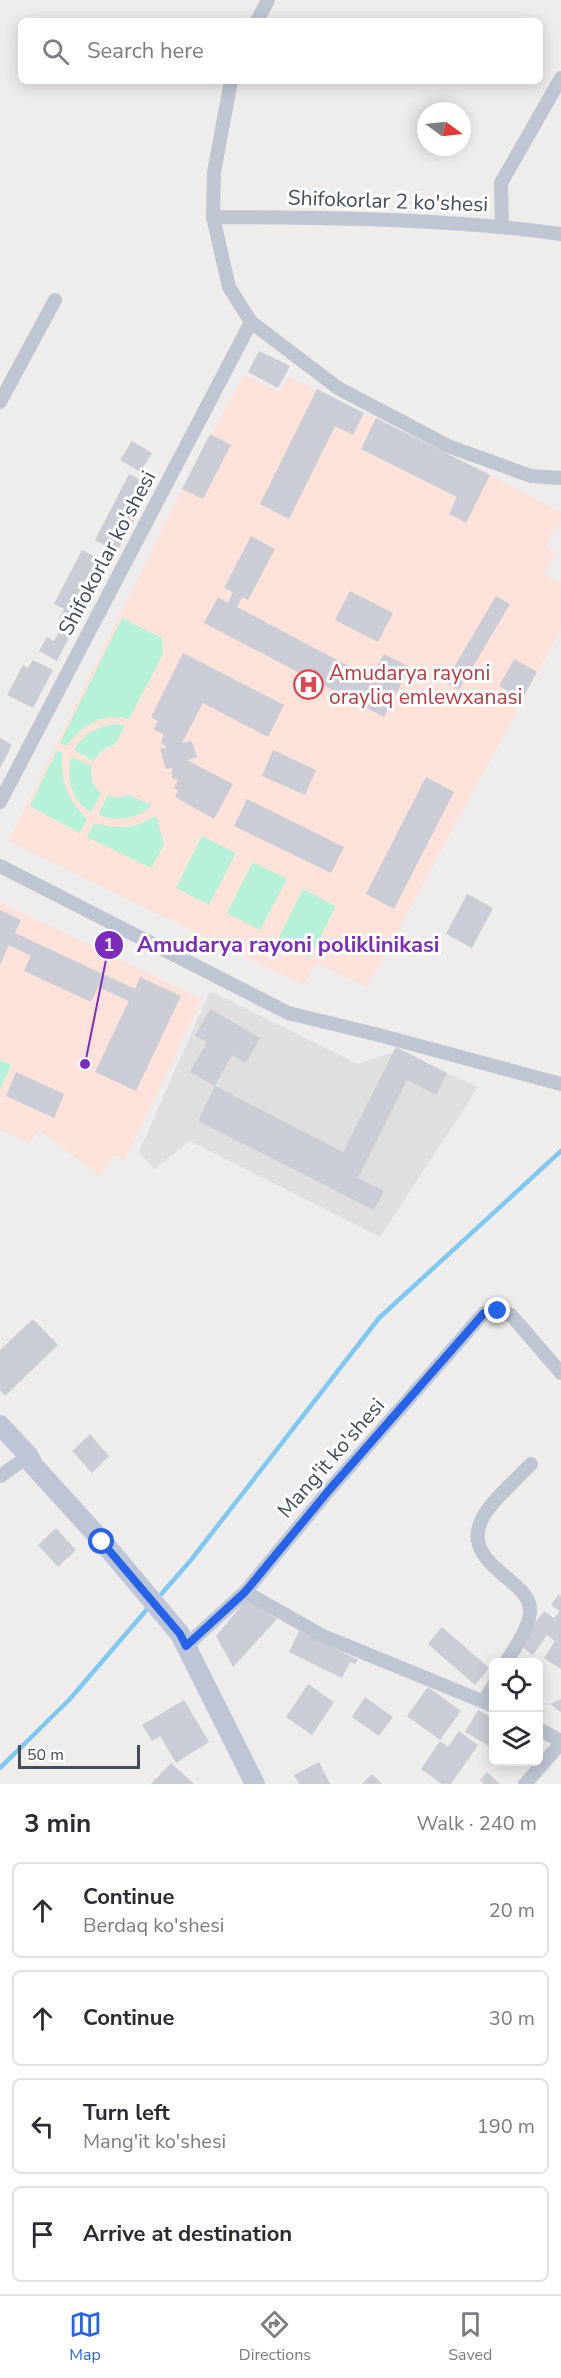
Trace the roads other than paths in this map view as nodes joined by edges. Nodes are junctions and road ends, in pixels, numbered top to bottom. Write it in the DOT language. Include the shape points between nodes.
graph roads {
  1 [pos="268,0"];
  2 [pos="259,18"];
  3 [pos="561,78"];
  4 [pos="230,84"];
  5 [pos="213,217"];
  6 [pos="502,226"];
  7 [pos="561,234"];
  8 [pos="55,300"];
  9 [pos="251,322"];
  10 [pos="0,402"];
  11 [pos="561,478"];
  12 [pos="0,802"];
  13 [pos="0,866"];
  14 [pos="561,1084"];
  15 [pos="561,1373"];
  16 [pos="0,1425"];
  17 [pos="29,1456"];
  18 [pos="531,1464"];
  19 [pos="0,1476"];
  20 [pos="245,1592"];
  21 [pos="183,1640"];
  22 [pos="508,1658"];
  23 [pos="489,1704"];
  24 [pos="543,1732"];
  25 [pos="561,1742"];
  26 [pos="255,1784"];
  27 [pos="525,1784"];
  1 -- 2 [label="street"];
  3 -- 6 [label="street" via="501,183"];
  4 -- 5 [label="street" via="214,172"];
  5 -- 6 [label="street, Shifokorlar 2 ko'shesi" via="372,218"];
  5 -- 9 [label="street" via="229,287"];
  6 -- 7 [label="street, Shifokorlar 2 ko'shesi"];
  8 -- 10 [label="street"];
  9 -- 11 [label="street" via="338,388 448,446 531,476"];
  9 -- 12 [label="street, Shifokorlar ko'shesi"];
  13 -- 14 [label="street" via="288,1013"];
  15 -- 20 [label="street, Mang'it ko'shesi" via="511,1315 498,1311 484,1313"];
  16 -- 17 [label="main road"];
  17 -- 19 [label="street"];
  17 -- 21 [label="main road"];
  18 -- 22 [label="street" via="483,1516 477,1531 482,1556 528,1600 530,1611 525,1631"];
  20 -- 21 [label="street, Mang'it ko'shesi"];
  20 -- 23 [label="street" via="323,1636"];
  21 -- 26 [label="main road"];
  24 -- 25 [label="street"];
  25 -- 27 [label="street"];
}
